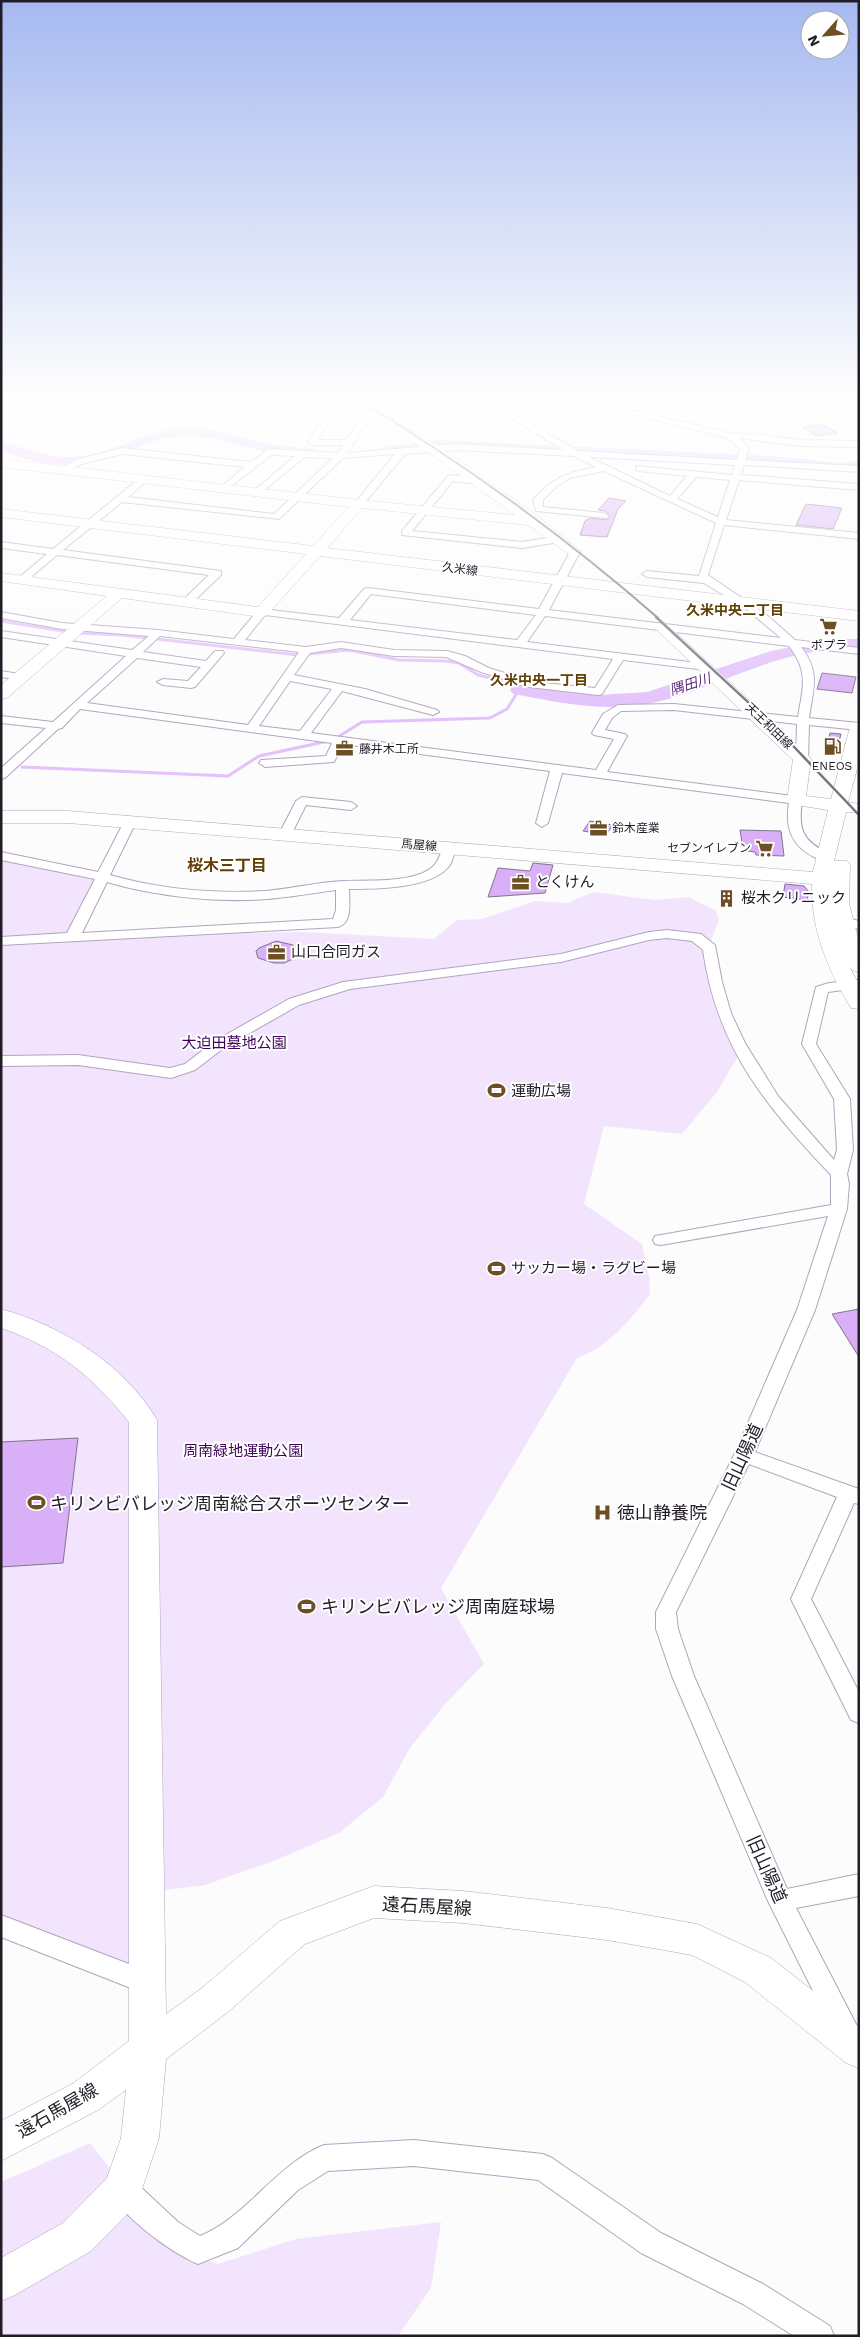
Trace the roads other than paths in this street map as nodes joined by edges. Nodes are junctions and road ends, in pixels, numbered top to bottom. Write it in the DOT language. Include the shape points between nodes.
graph roads {
  1 [pos="116,504"];
  2 [pos="162,504"];
  3 [pos="289,504"];
  4 [pos="359,504"];
  5 [pos="430,504"];
  6 [pos="518,504"];
  7 [pos="538,504"];
  8 [pos="680,504"];
  9 [pos="727,504"];
  10 [pos="425,510"];
  11 [pos="1,512"];
  12 [pos="537,515"];
  13 [pos="604,516"];
  14 [pos="722,522"];
  15 [pos="91,524"];
  16 [pos="859,536"];
  17 [pos="559,539"];
  18 [pos="1,545"];
  19 [pos="56,552"];
  20 [pos="318,552"];
  21 [pos="575,552"];
  22 [pos="647,574"];
  23 [pos="1,577"];
  24 [pos="21,580"];
  25 [pos="706,580"];
  26 [pos="559,582"];
  27 [pos="120,593"];
  28 [pos="187,602"];
  29 [pos="743,602"];
  30 [pos="262,612"];
  31 [pos="542,613"];
  32 [pos="1,615"];
  33 [pos="859,616"];
  34 [pos="342,622"];
  35 [pos="77,628"];
  36 [pos="662,628"];
  37 [pos="158,633"];
  38 [pos="435,634"];
  39 [pos="6,635"];
  40 [pos="790,641"];
  41 [pos="237,642"];
  42 [pos="1,643"];
  43 [pos="62,643"];
  44 [pos="519,645"];
  45 [pos="306,650"];
  46 [pos="859,651"];
  47 [pos="219,653"];
  48 [pos="136,654"];
  49 [pos="416,654"];
  50 [pos="619,658"];
  51 [pos="208,665"];
  52 [pos="706,667"];
  53 [pos="1,674"];
  54 [pos="21,677"];
  55 [pos="286,677"];
  56 [pos="163,682"];
  57 [pos="339,688"];
  58 [pos="1,694"];
  59 [pos="80,706"];
  60 [pos="433,712"];
  61 [pos="757,715"];
  62 [pos="1,719"];
  63 [pos="803,721"];
  64 [pos="58,726"];
  65 [pos="859,727"];
  66 [pos="250,729"];
  67 [pos="303,735"];
  68 [pos="340,740"];
  69 [pos="802,759"];
  70 [pos="265,763"];
  71 [pos="557,768"];
  72 [pos="600,774"];
  73 [pos="1,775"];
  74 [pos="859,788"];
  75 [pos="796,800"];
  76 [pos="351,806"];
  77 [pos="850,807"];
  78 [pos="1,817"];
  79 [pos="130,822"];
  80 [pos="542,823"];
  81 [pos="285,834"];
  82 [pos="450,847"];
  83 [pos="1,856"];
  84 [pos="825,856"];
  85 [pos="103,877"];
  86 [pos="829,879"];
  87 [pos="342,885"];
  88 [pos="851,922"];
  89 [pos="73,936"];
  90 [pos="1,941"];
  91 [pos="859,966"];
  92 [pos="853,984"];
  93 [pos="859,1003"];
  94 [pos="1,1061"];
  95 [pos="852,1149"];
  96 [pos="840,1174"];
  97 [pos="839,1209"];
  98 [pos="661,1240"];
  99 [pos="1,1318"];
  100 [pos="744,1455"];
  101 [pos="853,1495"];
  102 [pos="859,1714"];
  103 [pos="859,1885"];
  104 [pos="780,1901"];
  105 [pos="1,1926"];
  106 [pos="146,1982"];
  107 [pos="148,2050"];
  108 [pos="858,2050"];
  109 [pos="1,2142"];
  110 [pos="123,2190"];
  111 [pos="1,2281"];
  112 [pos="820,2336"];
  1 -- 15 [label="street"];
  2 -- 3 [label="street" via="272,518"];
  4 -- 10 [label="street"];
  4 -- 20 [label="street" via="340,522"];
  5 -- 10 [label="street"];
  6 -- 12 [label="street"];
  7 -- 12 [label="street"];
  8 -- 14 [label="street"];
  9 -- 14 [label="street"];
  10 -- 12 [label="street"];
  10 -- 17 [label="street" via="405,533 522,545"];
  11 -- 15 [label="street, 久米線"];
  12 -- 13 [label="street"];
  12 -- 17 [label="street"];
  14 -- 16 [label="street"];
  14 -- 25 [label="street" via="704,568"];
  15 -- 19 [label="street"];
  15 -- 20 [label="street, 久米線"];
  17 -- 21 [label="street"];
  18 -- 19 [label="street"];
  19 -- 24 [label="street"];
  19 -- 28 [label="street" via="217,573"];
  20 -- 26 [label="street, 久米線"];
  20 -- 30 [label="street"];
  21 -- 26 [label="street"];
  22 -- 25 [label="street"];
  23 -- 24 [label="street"];
  24 -- 27 [label="street"];
  25 -- 29 [label="street"];
  26 -- 29 [label="street, 久米線"];
  26 -- 31 [label="street"];
  27 -- 28 [label="street"];
  27 -- 35 [label="street"];
  28 -- 30 [label="street"];
  29 -- 33 [label="street, 久米線"];
  29 -- 40 [label="street"];
  30 -- 34 [label="street"];
  30 -- 41 [label="street"];
  31 -- 34 [label="street" via="368,591"];
  31 -- 36 [label="street"];
  31 -- 44 [label="street"];
  32 -- 35 [label="street"];
  34 -- 38 [label="street"];
  35 -- 37 [label="street"];
  35 -- 43 [label="street"];
  36 -- 40 [label="street"];
  36 -- 52 [label="street, 天王和田線"];
  37 -- 41 [label="street"];
  37 -- 48 [label="street"];
  38 -- 44 [label="street"];
  38 -- 49 [label="street"];
  39 -- 42 [label="street"];
  39 -- 43 [label="street"];
  40 -- 46 [label="street"];
  40 -- 63 [label="street" via="799,649 808,670 810,688"];
  41 -- 45 [label="street"];
  43 -- 48 [label="street"];
  43 -- 54 [label="street"];
  44 -- 50 [label="street"];
  45 -- 49 [label="street" via="341,645 394,654"];
  45 -- 55 [label="street"];
  47 -- 51 [label="street"];
  48 -- 51 [label="street"];
  48 -- 59 [label="street"];
  49 -- 50 [label="street" via="447,654 533,686 598,692"];
  50 -- 52 [label="street"];
  51 -- 56 [label="street" via="190,685"];
  52 -- 61 [label="street, 天王和田線"];
  53 -- 54 [label="street"];
  54 -- 58 [label="street"];
  55 -- 57 [label="street"];
  55 -- 66 [label="street"];
  57 -- 60 [label="street" via="365,692"];
  57 -- 67 [label="street"];
  59 -- 64 [label="street"];
  59 -- 66 [label="street"];
  61 -- 63 [label="street"];
  61 -- 69 [label="street, 天王和田線"];
  61 -- 72 [label="street" via="674,707 618,708 607,716 598,733 621,736"];
  62 -- 64 [label="street"];
  63 -- 65 [label="street"];
  63 -- 69 [label="street"];
  64 -- 73 [label="street"];
  65 -- 77 [label="street"];
  66 -- 67 [label="street"];
  67 -- 68 [label="street"];
  68 -- 70 [label="street" via="330,759"];
  68 -- 71 [label="street"];
  69 -- 75 [label="street, 天王和田線"];
  71 -- 72 [label="street"];
  71 -- 80 [label="street"];
  72 -- 75 [label="street"];
  74 -- 77 [label="street"];
  75 -- 77 [label="street"];
  75 -- 84 [label="street" via="792,821 796,834 810,850"];
  76 -- 81 [label="street" via="302,801"];
  77 -- 84 [label="street"];
  77 -- 86 [label="street"];
  78 -- 79 [label="street, 馬屋線" via="38,815"];
  79 -- 81 [label="street, 馬屋線"];
  79 -- 85 [label="street"];
  81 -- 82 [label="street, 馬屋線"];
  82 -- 86 [label="street, 馬屋線"];
  82 -- 87 [label="street" via="444,864 433,873 416,879 375,885"];
  83 -- 85 [label="street"];
  84 -- 86 [label="street"];
  85 -- 87 [label="street" via="141,888 236,896"];
  85 -- 89 [label="street"];
  86 -- 88 [label="street"];
  86 -- 92 [label="street" via="822,919 831,949"];
  87 -- 89 [label="street" via="342,910 338,923"];
  88 -- 91 [label="street" via="850,948"];
  89 -- 90 [label="street"];
  92 -- 93 [label="street"];
  92 -- 95 [label="street, 旧山陽道" via="821,990 810,1044 842,1099"];
  94 -- 96 [label="street" via="78,1060 171,1073 190,1067 220,1044 294,1002 348,985 552,960 649,936 696,937 710,948 719,999 734,1038 792,1126"];
  95 -- 96 [label="street, 旧山陽道"];
  96 -- 97 [label="street, 旧山陽道"];
  97 -- 98 [label="street"];
  97 -- 100 [label="street, 旧山陽道" via="806,1310"];
  99 -- 106 [label="street" via="25,1326 72,1350 100,1372 143,1420 147,1684"];
  100 -- 101 [label="street"];
  100 -- 104 [label="street, 旧山陽道" via="666,1612 667,1629 683,1676"];
  101 -- 102 [label="street" via="801,1598"];
  103 -- 104 [label="street"];
  104 -- 108 [label="street, 旧山陽道"];
  105 -- 106 [label="street"];
  106 -- 107 [label="street"];
  107 -- 108 [label="street, 遠石馬屋線" via="215,2000 293,1932 374,1902 502,1911 607,1924 697,1940 758,1970"];
  107 -- 109 [label="street, 遠石馬屋線" via="85,2098"];
  107 -- 110 [label="street" via="140,2138"];
  110 -- 111 [label="street" via="77,2237"];
  110 -- 112 [label="street" via="168,2232 198,2250 228,2238 289,2181 324,2158 414,2153 543,2167 651,2243 753,2294"];
}
